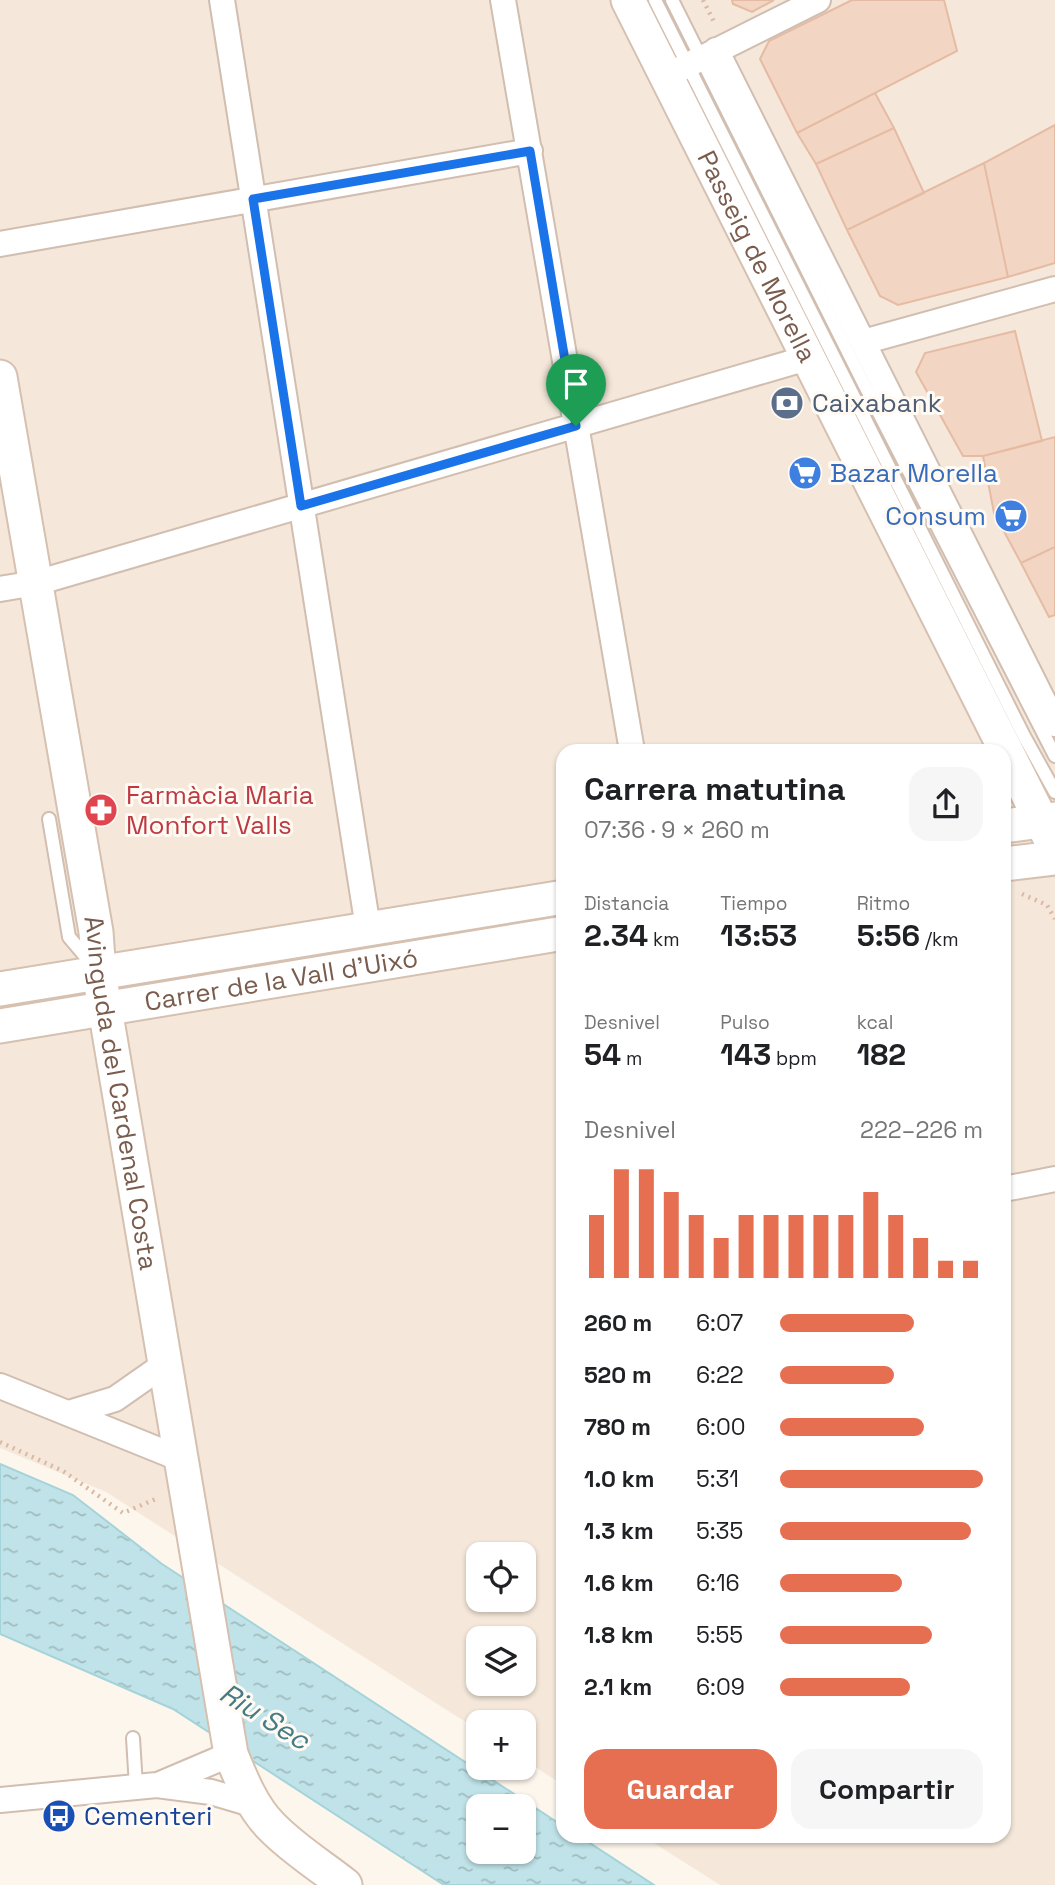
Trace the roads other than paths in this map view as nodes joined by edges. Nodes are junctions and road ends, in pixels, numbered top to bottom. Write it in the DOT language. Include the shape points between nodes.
graph roads {
  1 [pos="222,0"];
  2 [pos="503,0"];
  3 [pos="628,0"];
  4 [pos="655,0"];
  5 [pos="672,0"];
  6 [pos="818,0"];
  7 [pos="692,62"];
  8 [pos="530,151"];
  9 [pos="253,199"];
  10 [pos="0,244"];
  11 [pos="1055,289"];
  12 [pos="863,342"];
  13 [pos="807,358"];
  14 [pos="0,377"];
  15 [pos="576,426"];
  16 [pos="301,506"];
  17 [pos="36,583"];
  18 [pos="0,589"];
  19 [pos="1055,724"];
  20 [pos="631,744"];
  21 [pos="1055,756"];
  22 [pos="49,819"];
  23 [pos="1052,820"];
  24 [pos="1011,825"];
  25 [pos="1055,858"];
  26 [pos="1011,878"];
  27 [pos="556,898"];
  28 [pos="368,928"];
  29 [pos="556,934"];
  30 [pos="99,973"];
  31 [pos="0,989"];
  32 [pos="105,1008"];
  33 [pos="0,1026"];
  34 [pos="1055,1179"];
  35 [pos="1011,1188"];
  36 [pos="165,1364"];
  37 [pos="0,1386"];
  38 [pos="69,1413"];
  39 [pos="181,1459"];
  40 [pos="133,1738"];
  41 [pos="230,1751"];
  42 [pos="146,1785"];
  43 [pos="0,1800"];
  44 [pos="255,1805"];
  45 [pos="345,1885"];
  1 -- 9 [label="street"];
  2 -- 8 [label="street"];
  3 -- 7 [label="main road, Passeig de Morella"];
  4 -- 7 [label="lane"];
  5 -- 7 [label="lane"];
  6 -- 7 [label="street"];
  7 -- 12 [label="street, Passeig de Morella"];
  7 -- 13 [label="main road, Passeig de Morella"];
  7 -- 21 [label="lane"];
  7 -- 23 [label="lane" via="1012,711"];
  8 -- 9 [label="street"];
  8 -- 15 [label="street"];
  9 -- 10 [label="street"];
  9 -- 16 [label="street"];
  11 -- 12 [label="street"];
  12 -- 19 [label="street, Passeig de Morella"];
  13 -- 15 [label="street"];
  13 -- 23 [label="main road, Passeig de Morella"];
  14 -- 17 [label="main road, Avinguda del Cardenal Costa"];
  15 -- 16 [label="street"];
  15 -- 20 [label="street"];
  16 -- 17 [label="street"];
  16 -- 28 [label="street"];
  17 -- 18 [label="street"];
  17 -- 30 [label="main road, Avinguda del Cardenal Costa" via="96,932"];
  22 -- 30 [label="lane" via="69,937"];
  23 -- 24 [label="main road"];
  25 -- 26 [label="main road"];
  27 -- 28 [label="main road, Carrer de la Vall d'Uixó"];
  28 -- 30 [label="main road, Carrer de la Vall d'Uixó"];
  29 -- 32 [label="main road, Carrer de la Vall d'Uixó"];
  30 -- 31 [label="main road, Carrer de la Vall d'Uixó"];
  30 -- 32 [label="main road, Avinguda del Cardenal Costa"];
  32 -- 33 [label="main road, Carrer de la Vall d'Uixó"];
  32 -- 36 [label="main road, Avinguda del Cardenal Costa"];
  34 -- 35 [label="street"];
  36 -- 38 [label="street" via="115,1399"];
  36 -- 39 [label="main road, Avinguda del Cardenal Costa"];
  37 -- 38 [label="street"];
  38 -- 39 [label="street"];
  39 -- 41 [label="main road, Avinguda del Cardenal Costa"];
  40 -- 42 [label="lane"];
  41 -- 42 [label="street"];
  41 -- 44 [label="main road, Avinguda del Cardenal Costa"];
  42 -- 43 [label="street"];
  42 -- 44 [label="street" via="211,1792"];
  44 -- 45 [label="main road, Avinguda del Cardenal Costa" via="293,1846"];
}
